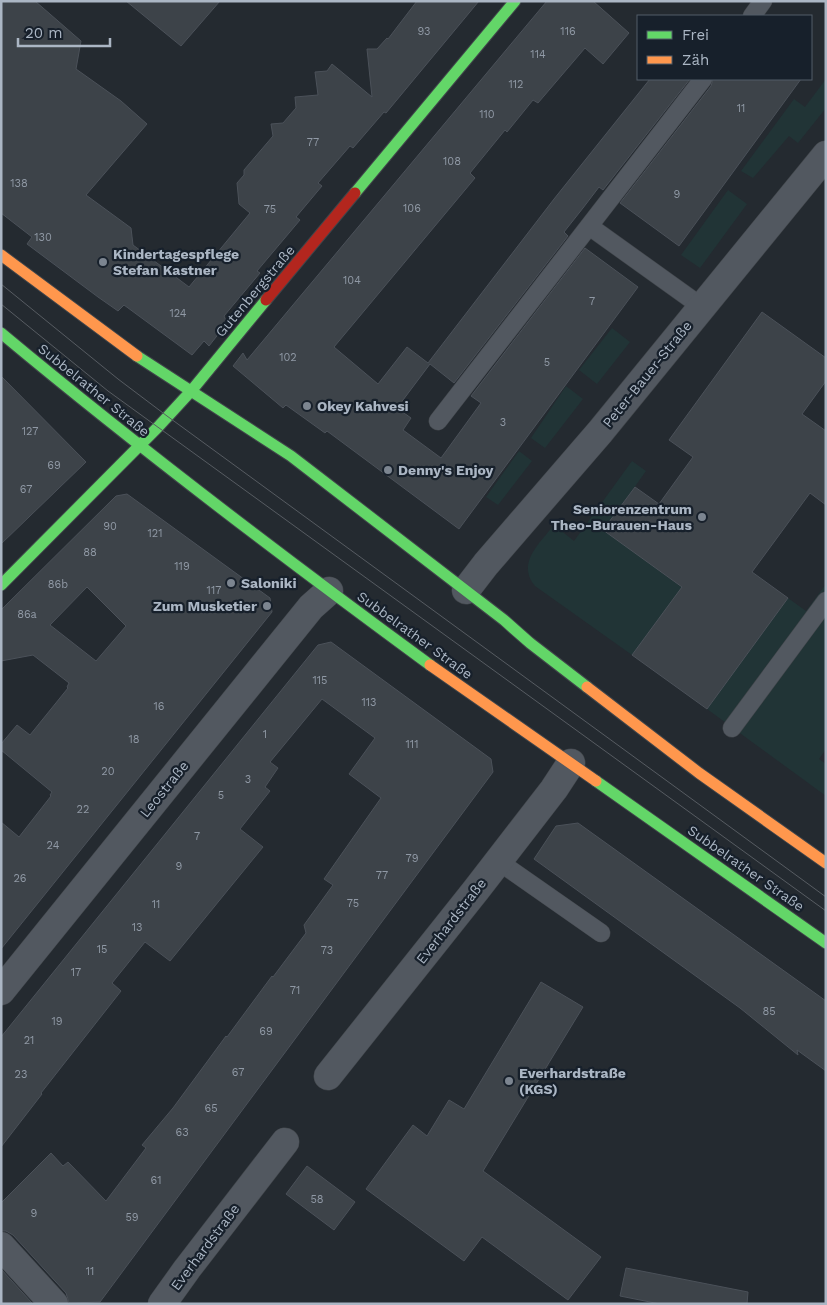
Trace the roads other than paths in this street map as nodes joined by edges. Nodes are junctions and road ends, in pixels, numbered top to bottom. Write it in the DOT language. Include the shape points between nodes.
graph roads {
  1 [pos="515,1"];
  2 [pos="763,1"];
  3 [pos="753,15"];
  4 [pos="702,80"];
  5 [pos="826,155"];
  6 [pos="589,226"];
  7 [pos="1,255"];
  8 [pos="702,306"];
  9 [pos="1,334"];
  10 [pos="192,390"];
  11 [pos="438,421"];
  12 [pos="139,446"];
  13 [pos="1,585"];
  14 [pos="466,590"];
  15 [pos="329,591"];
  16 [pos="826,601"];
  17 [pos="732,728"];
  18 [pos="571,763"];
  19 [pos="498,861"];
  20 [pos="826,863"];
  21 [pos="601,933"];
  22 [pos="826,943"];
  23 [pos="1,991"];
  24 [pos="328,1076"];
  25 [pos="285,1142"];
  26 [pos="1,1246"];
  27 [pos="54,1304"];
  28 [pos="162,1304"];
  1 -- 10 [label="main road, Gutenbergstraße"];
  2 -- 3 [label="lane"];
  4 -- 6 [label="lane"];
  5 -- 8 [label="street, Peter-Bauer-Straße"];
  6 -- 8 [label="lane"];
  6 -- 11 [label="lane"];
  7 -- 10 [label="main road" via="137,356"];
  8 -- 14 [label="street, Peter-Bauer-Straße"];
  9 -- 12 [label="main road, Subbelrather Straße"];
  10 -- 12 [label="main road, Gutenbergstraße"];
  10 -- 14 [label="main road" via="291,456"];
  12 -- 13 [label="main road, Gutenbergstraße"];
  12 -- 15 [label="main road, Subbelrather Straße"];
  14 -- 20 [label="main road" via="699,773"];
  15 -- 18 [label="main road, Subbelrather Straße"];
  15 -- 23 [label="street, Leostraße" via="311,607"];
  16 -- 17 [label="lane"];
  18 -- 19 [label="street, Everhardstraße"];
  18 -- 22 [label="main road, Subbelrather Straße"];
  19 -- 21 [label="lane"];
  19 -- 24 [label="street, Everhardstraße"];
  25 -- 28 [label="street, Everhardstraße"];
  26 -- 27 [label="street"];
}
